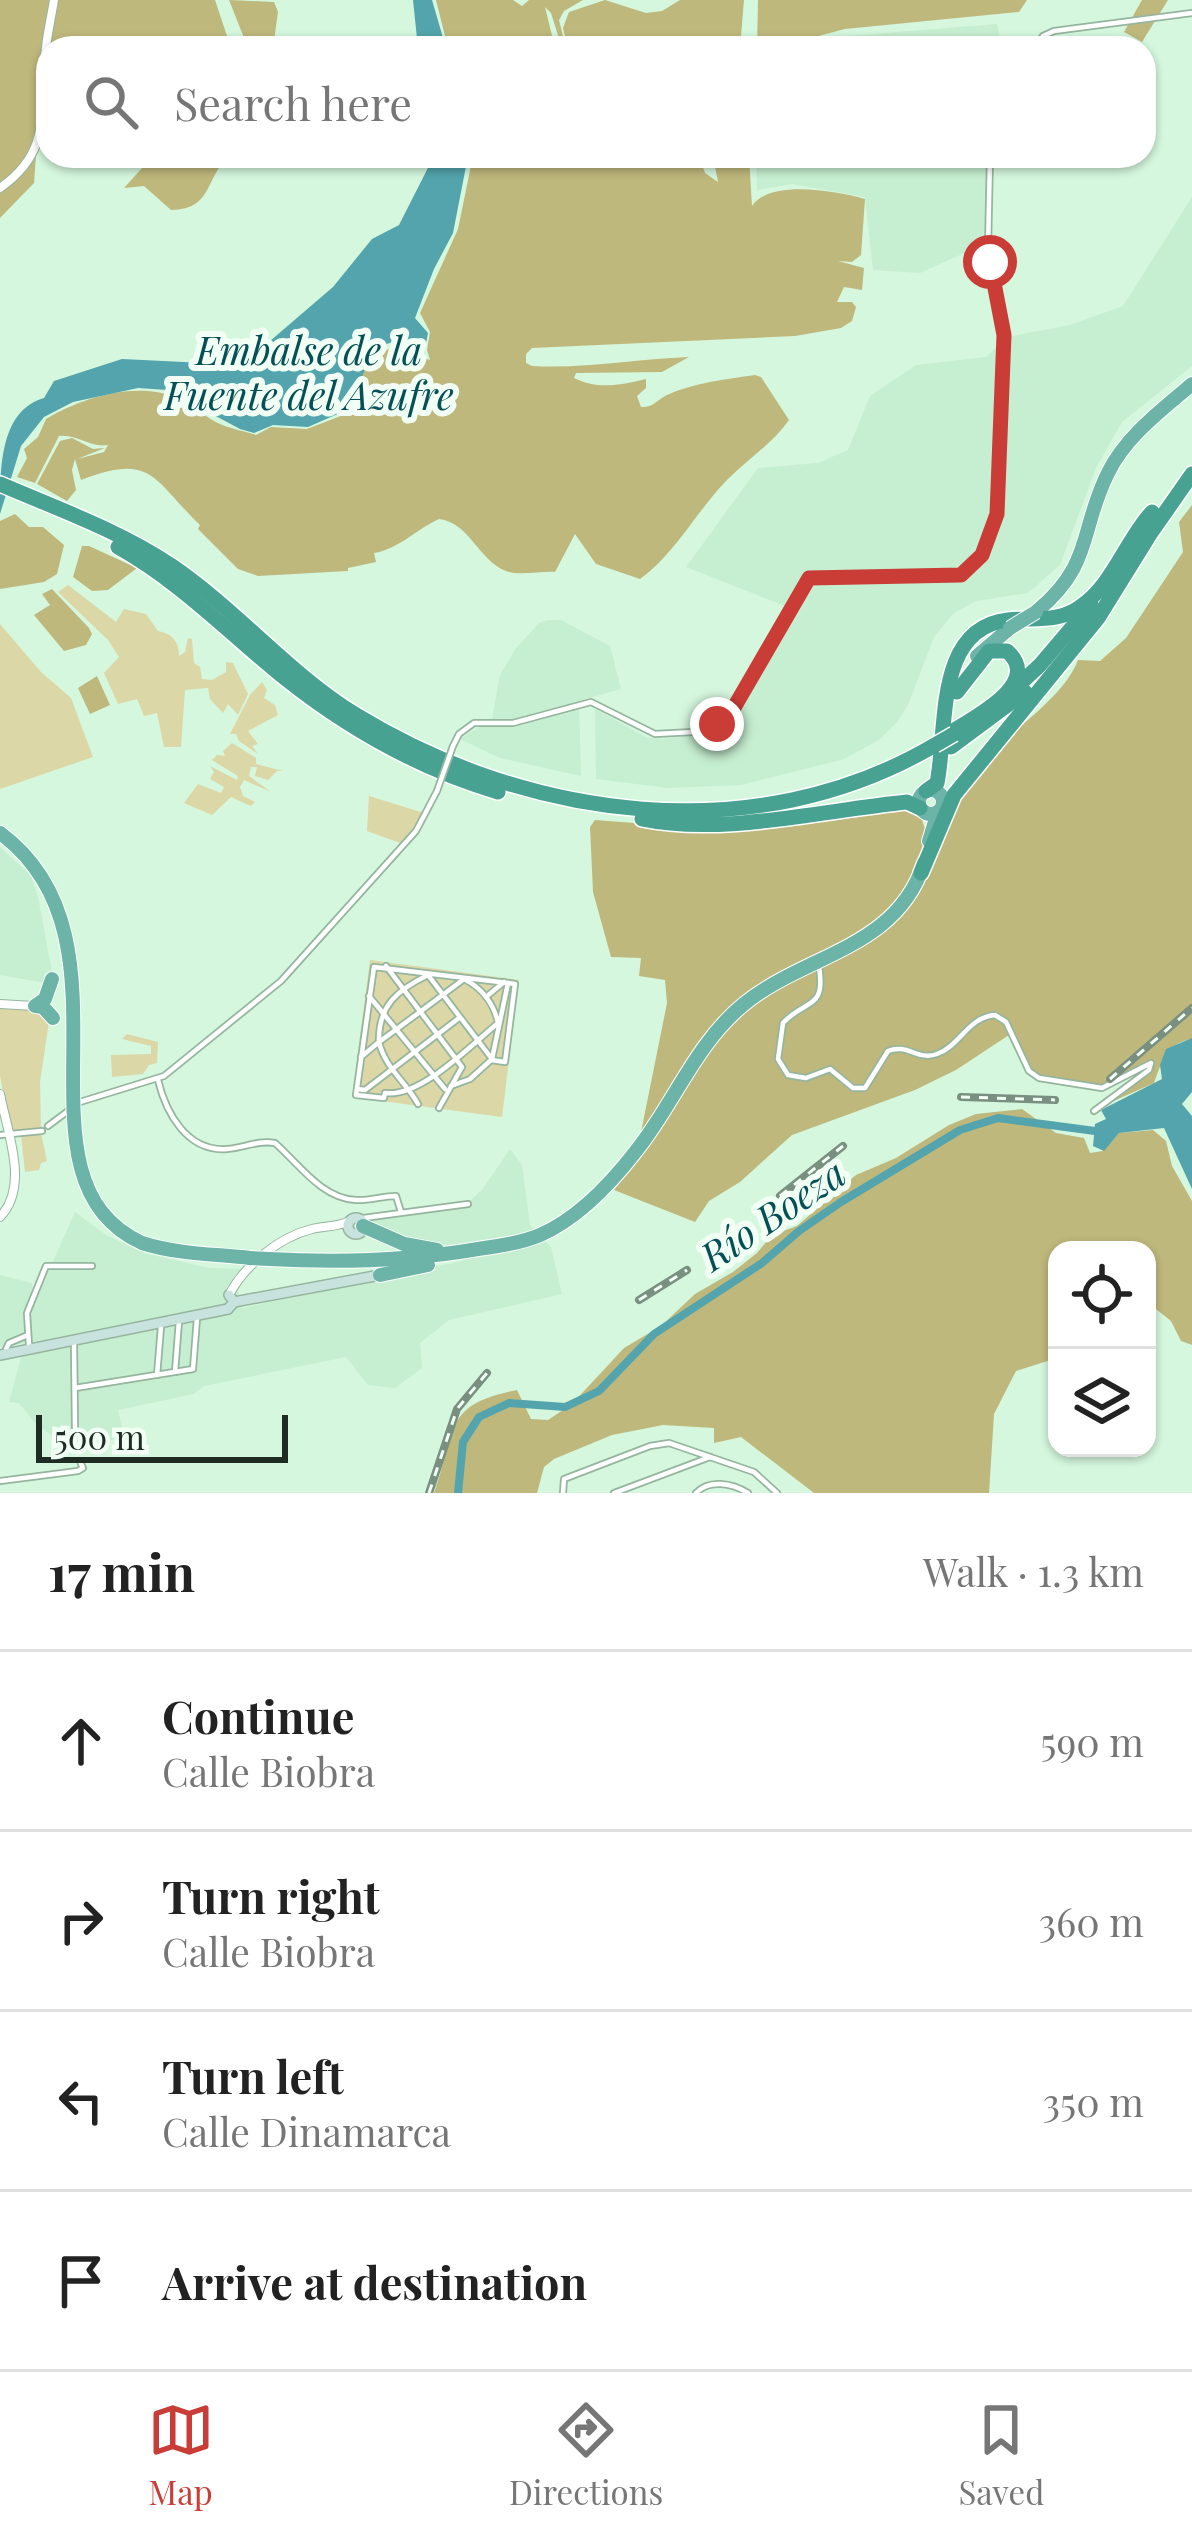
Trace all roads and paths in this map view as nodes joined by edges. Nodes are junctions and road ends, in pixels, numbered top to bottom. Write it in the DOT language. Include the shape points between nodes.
graph roads {
  1 [pos="54,0"];
  2 [pos="1192,13"];
  3 [pos="48,36"];
  4 [pos="1043,36"];
  5 [pos="36,148"];
  6 [pos="990,168"];
  7 [pos="0,188"];
  8 [pos="1192,384"];
  9 [pos="1192,459"];
  10 [pos="1192,474"];
  11 [pos="0,484"];
  12 [pos="0,496"];
  13 [pos="1152,512"];
  14 [pos="81,523"];
  15 [pos="1147,538"];
  16 [pos="957,692"];
  17 [pos="944,747"];
  18 [pos="981,757"];
  19 [pos="932,801"];
  20 [pos="642,819"];
  21 [pos="0,833"];
  22 [pos="921,873"];
  23 [pos="818,960"];
  24 [pos="386,966"];
  25 [pos="431,974"];
  26 [pos="464,978"];
  27 [pos="506,982"];
  28 [pos="402,988"];
  29 [pos="443,995"];
  30 [pos="369,996"];
  31 [pos="485,997"];
  32 [pos="0,1004"];
  33 [pos="49,1012"];
  34 [pos="420,1012"];
  35 [pos="382,1013"];
  36 [pos="460,1017"];
  37 [pos="498,1024"];
  38 [pos="509,1027"];
  39 [pos="397,1030"];
  40 [pos="436,1034"];
  41 [pos="478,1040"];
  42 [pos="380,1042"];
  43 [pos="414,1052"];
  44 [pos="361,1057"];
  45 [pos="455,1058"];
  46 [pos="492,1059"];
  47 [pos="391,1070"];
  48 [pos="432,1075"];
  49 [pos="158,1080"];
  50 [pos="449,1088"];
  51 [pos="361,1089"];
  52 [pos="410,1092"];
  53 [pos="0,1094"];
  54 [pos="44,1102"];
  55 [pos="418,1104"];
  56 [pos="439,1108"];
  57 [pos="1094,1111"];
  58 [pos="4,1134"];
  59 [pos="49,1148"];
  60 [pos="468,1204"];
  61 [pos="82,1208"];
  62 [pos="401,1212"];
  63 [pos="0,1217"];
  64 [pos="359,1224"];
  65 [pos="542,1234"];
  66 [pos="502,1245"];
  67 [pos="301,1261"];
  68 [pos="92,1266"];
  69 [pos="380,1275"];
  70 [pos="227,1303"];
  71 [pos="197,1318"];
  72 [pos="179,1321"];
  73 [pos="161,1325"];
  74 [pos="27,1340"];
  75 [pos="74,1343"];
  76 [pos="61,1346"];
  77 [pos="3,1348"];
  78 [pos="175,1372"];
  79 [pos="158,1375"];
  80 [pos="75,1388"];
  81 [pos="75,1427"];
  82 [pos="711,1457"];
  83 [pos="81,1464"];
  84 [pos="0,1481"];
  85 [pos="563,1493"];
  86 [pos="614,1493"];
  87 [pos="696,1493"];
  88 [pos="748,1493"];
  89 [pos="777,1493"];
  1 -- 3 [label="street"];
  2 -- 4 [label="street"];
  5 -- 7 [label="street"];
  6 -- 49 [label="street, bridge" via="988,249 1004,335 998,503 976,562 961,575 806,582 732,711 694,732 655,734 585,703 513,723 474,723 459,734 416,831 281,981"];
  8 -- 16 [label="highway, bridge" via="1116,459 1064,587 977,656"];
  9 -- 13 [label="highway"];
  10 -- 15 [label="highway"];
  11 -- 14 [label="highway"];
  12 -- 14 [label="highway"];
  13 -- 17 [label="highway" via="1064,639"];
  13 -- 19 [label="highway" via="1080,608 991,624 961,647"];
  14 -- 17 [label="highway" via="172,566 352,712 430,755 564,799 650,810 755,807 829,790"];
  14 -- 20 [label="highway" via="175,582 338,716 405,755 527,800"];
  15 -- 17 [label="highway" via="1051,668"];
  15 -- 18 [label="highway" via="1098,618"];
  16 -- 17 [label="highway"];
  16 -- 17 [label="highway" via="989,651 1017,661 1013,686"];
  17 -- 19 [label="highway"];
  17 -- 20 [label="highway" via="872,786 790,810"];
  18 -- 19 [label="highway"];
  18 -- 22 [label="highway" via="947,807"];
  19 -- 20 [label="highway" via="726,822"];
  19 -- 22 [label="highway"];
  21 -- 33 [label="highway" via="44,881 56,918"];
  22 -- 23 [label="highway" via="889,921"];
  23 -- 57 [label="street" via="818,998 783,1023 778,1059 788,1075 830,1069 862,1089 888,1051 937,1054 995,1015 1039,1078 1102,1088 1150,1064"];
  23 -- 65 [label="highway" via="739,1008 707,1041 630,1159"];
  24 -- 25 [label="street"];
  24 -- 28 [label="street"];
  24 -- 30 [label="street" via="373,968"];
  25 -- 26 [label="street"];
  25 -- 28 [label="street"];
  25 -- 29 [label="street"];
  26 -- 27 [label="street"];
  26 -- 29 [label="street"];
  26 -- 31 [label="street"];
  27 -- 31 [label="street"];
  27 -- 37 [label="street"];
  27 -- 38 [label="street" via="514,984"];
  28 -- 34 [label="street"];
  28 -- 35 [label="street"];
  29 -- 34 [label="street"];
  29 -- 36 [label="street"];
  30 -- 35 [label="street"];
  30 -- 44 [label="street"];
  31 -- 37 [label="street"];
  32 -- 33 [label="street"];
  34 -- 39 [label="street"];
  34 -- 40 [label="street"];
  35 -- 39 [label="street"];
  35 -- 42 [label="street"];
  36 -- 40 [label="street"];
  36 -- 41 [label="street"];
  37 -- 38 [label="street"];
  37 -- 41 [label="street"];
  37 -- 46 [label="street"];
  38 -- 46 [label="street" via="505,1062"];
  39 -- 42 [label="street"];
  39 -- 43 [label="street"];
  40 -- 43 [label="street"];
  40 -- 45 [label="street"];
  41 -- 45 [label="street"];
  41 -- 46 [label="street"];
  42 -- 44 [label="street"];
  42 -- 47 [label="street"];
  43 -- 47 [label="street"];
  43 -- 48 [label="street"];
  44 -- 51 [label="street"];
  45 -- 48 [label="street"];
  45 -- 50 [label="street" via="462,1071"];
  46 -- 50 [label="street"];
  47 -- 51 [label="street"];
  47 -- 52 [label="street"];
  48 -- 50 [label="street"];
  48 -- 52 [label="street"];
  49 -- 58 [label="street" via="80,1102 45,1129"];
  49 -- 62 [label="street" via="170,1116 202,1144 275,1142 334,1194 396,1196"];
  50 -- 56 [label="street"];
  51 -- 52 [label="street"];
  52 -- 55 [label="street"];
  53 -- 58 [label="street"];
  54 -- 59 [label="highway"];
  58 -- 63 [label="street" via="16,1187"];
  60 -- 62 [label="street"];
  61 -- 67 [label="highway, bridge" via="143,1244"];
  62 -- 64 [label="street"];
  64 -- 66 [label="highway" via="418,1248"];
  64 -- 67 [label="highway" via="370,1241 366,1256"];
  64 -- 70 [label="street" via="300,1233 273,1247"];
  65 -- 66 [label="highway"];
  65 -- 69 [label="highway"];
  66 -- 67 [label="highway" via="403,1260"];
  68 -- 74 [label="street" via="46,1266 27,1312"];
  69 -- 70 [label="main road"];
  70 -- 71 [label="street"];
  70 -- 74 [label="main road"];
  70 -- 77 [label="main road"];
  71 -- 72 [label="street"];
  71 -- 78 [label="street" via="193,1369"];
  72 -- 73 [label="street"];
  72 -- 78 [label="street"];
  73 -- 75 [label="street"];
  73 -- 79 [label="street"];
  74 -- 77 [label="main road"];
  75 -- 76 [label="street"];
  75 -- 80 [label="street"];
  78 -- 79 [label="street"];
  79 -- 80 [label="street"];
  80 -- 81 [label="street"];
  82 -- 85 [label="street" via="661,1443 568,1477"];
  82 -- 86 [label="street"];
  82 -- 89 [label="street" via="754,1472"];
  83 -- 84 [label="street" via="78,1471"];
  87 -- 88 [label="street" via="710,1484"];
}
